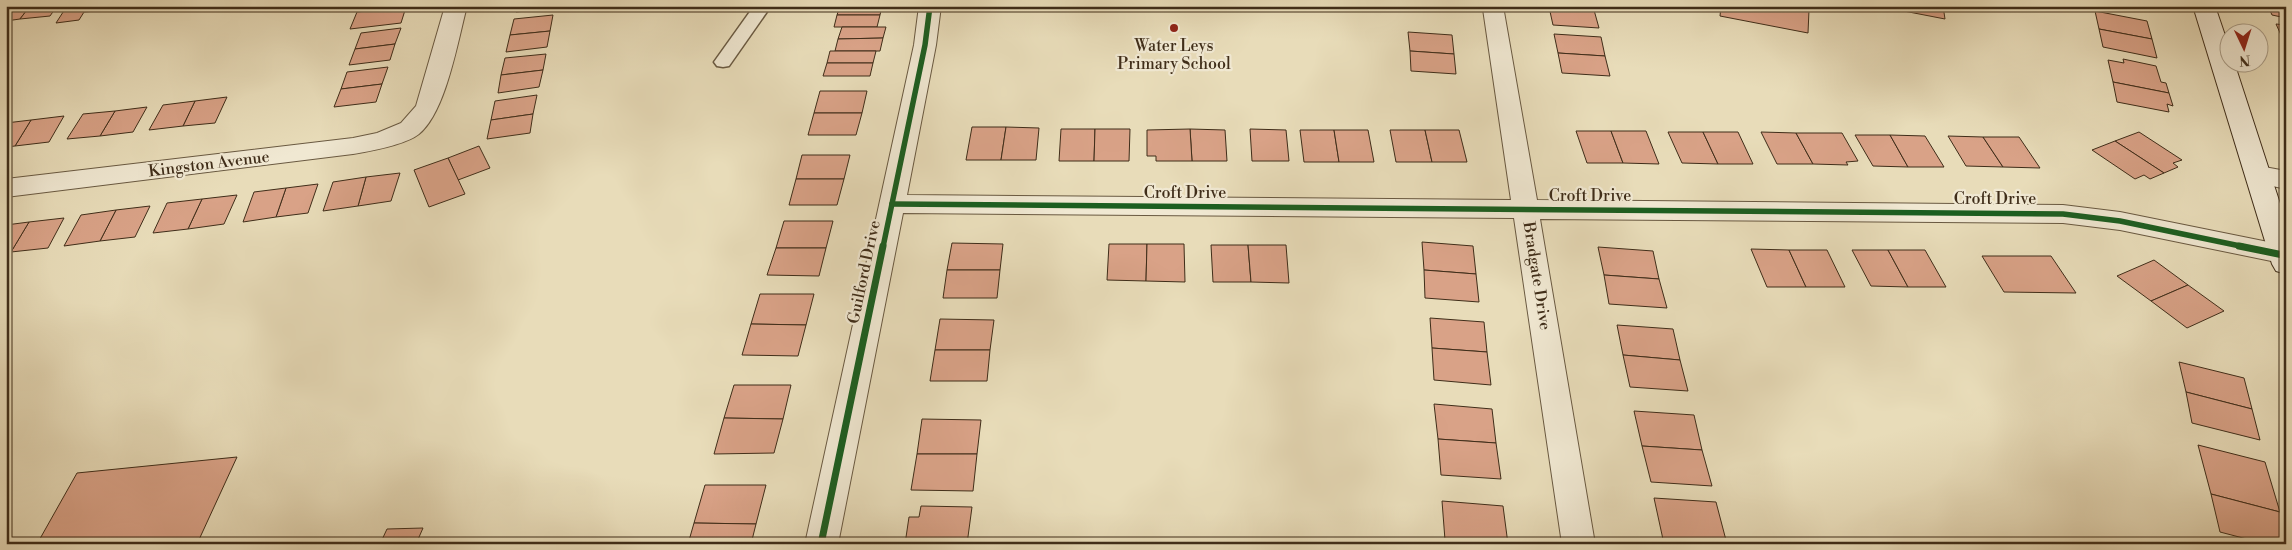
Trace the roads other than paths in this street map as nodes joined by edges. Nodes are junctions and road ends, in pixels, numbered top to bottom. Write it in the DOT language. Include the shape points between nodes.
graph roads {
  1 [pos="456,6"];
  2 [pos="763,6"];
  3 [pos="930,6"];
  4 [pos="2204,6"];
  5 [pos="1494,9"];
  6 [pos="723,62"];
  7 [pos="2259,175"];
  8 [pos="2286,180"];
  9 [pos="6,188"];
  10 [pos="892,204"];
  11 [pos="1526,209"];
  12 [pos="2284,259"];
  13 [pos="821,544"];
  14 [pos="1579,544"];
  1 -- 9 [label="street, Kingston Avenue" via="427,108 410,129 383,140"];
  2 -- 6 [label="lane"];
  3 -- 10 [label="street, Guilford Drive"];
  4 -- 7 [label="street"];
  5 -- 11 [label="street, Bradgate Drive"];
  7 -- 8 [label="street"];
  7 -- 12 [label="street"];
  10 -- 11 [label="street, Croft Drive"];
  10 -- 13 [label="street, Guilford Drive"];
  11 -- 12 [label="street, Croft Drive" via="2062,214 2120,220"];
  11 -- 14 [label="street, Bradgate Drive"];
}
